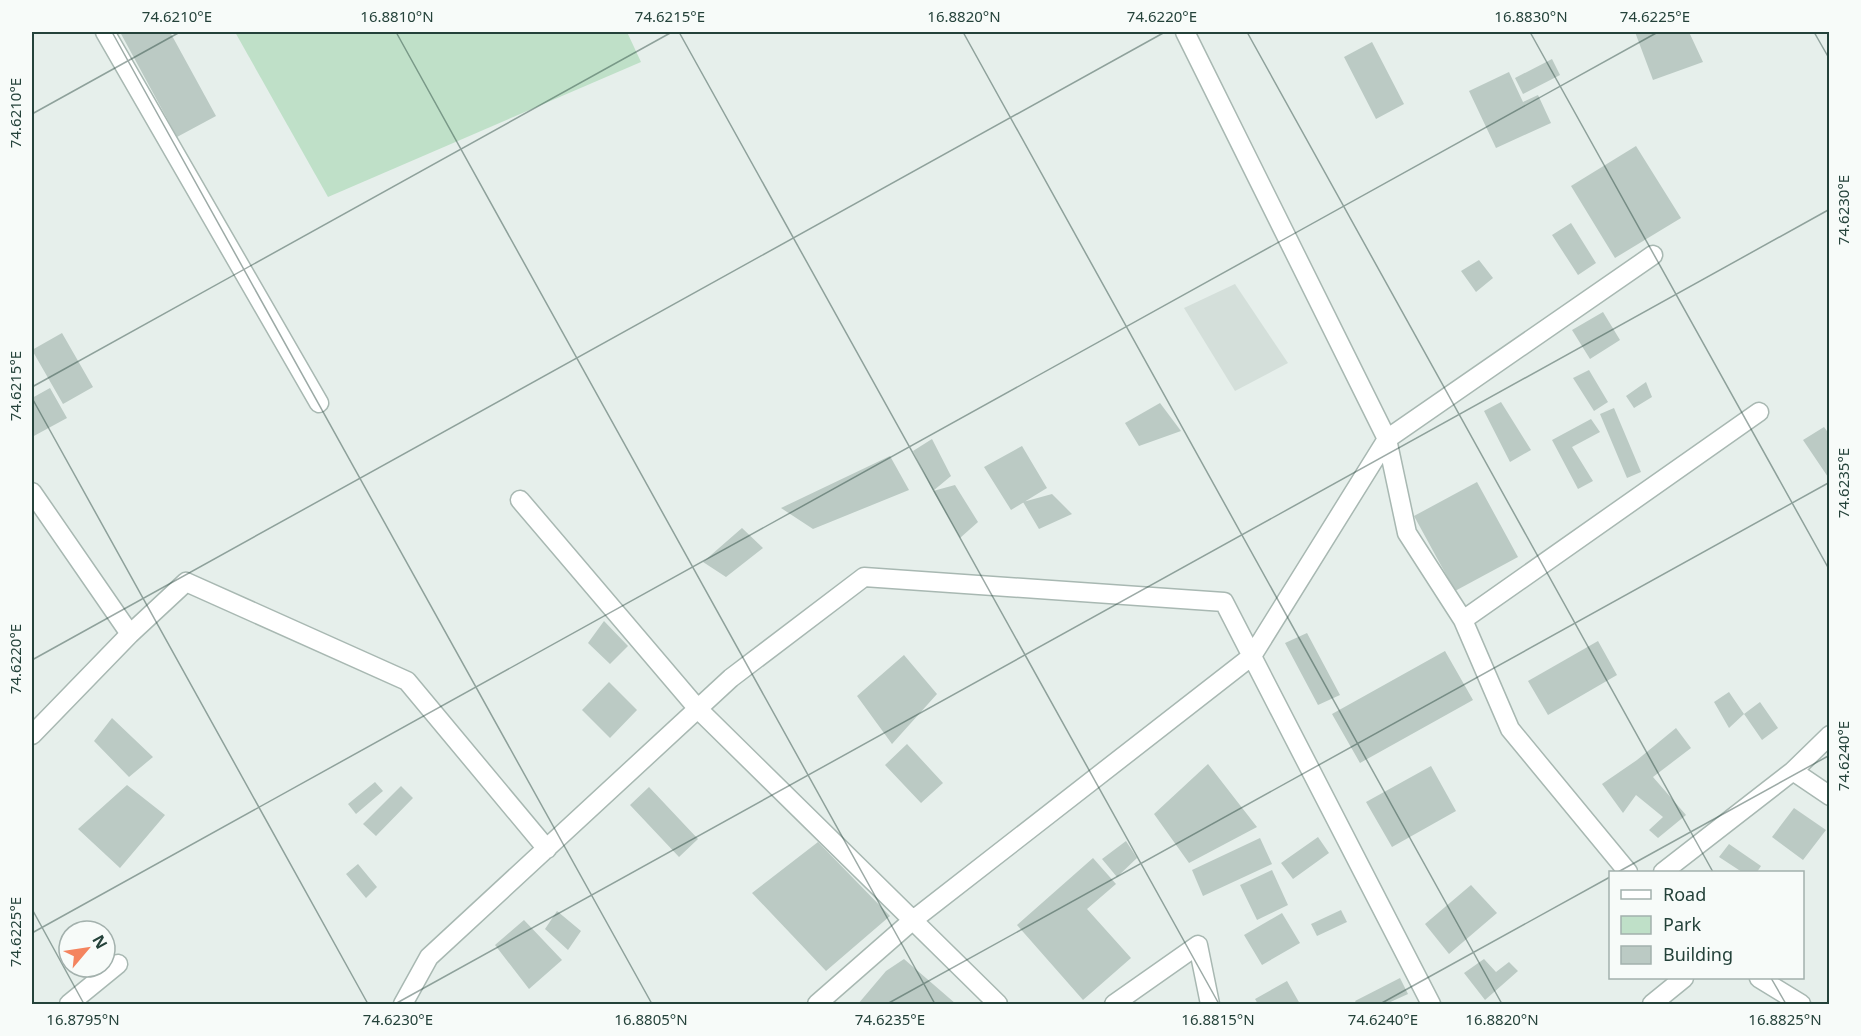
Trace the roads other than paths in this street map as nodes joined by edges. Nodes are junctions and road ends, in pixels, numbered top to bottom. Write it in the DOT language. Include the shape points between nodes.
graph roads {
  1 [pos="105,32"];
  2 [pos="1185,32"];
  3 [pos="1653,255"];
  4 [pos="319,403"];
  5 [pos="1759,412"];
  6 [pos="1387,440"];
  7 [pos="32,492"];
  8 [pos="520,500"];
  9 [pos="1463,620"];
  10 [pos="130,634"];
  11 [pos="1252,656"];
  12 [pos="698,709"];
  13 [pos="32,735"];
  14 [pos="1830,735"];
  15 [pos="1793,771"];
  16 [pos="1830,796"];
  17 [pos="547,849"];
  18 [pos="1626,871"];
  19 [pos="1666,871"];
  20 [pos="913,920"];
  21 [pos="118,964"];
  22 [pos="1683,979"];
  23 [pos="1761,979"];
  24 [pos="69,1005"];
  25 [pos="403,1005"];
  26 [pos="817,1005"];
  27 [pos="998,1005"];
  28 [pos="1113,1005"];
  29 [pos="1210,1005"];
  30 [pos="1431,1005"];
  31 [pos="1652,1005"];
  32 [pos="1801,1005"];
  1 -- 4 [label="street"];
  2 -- 6 [label="street"];
  3 -- 6 [label="street"];
  5 -- 9 [label="street"];
  6 -- 9 [label="street" via="1407,533"];
  6 -- 11 [label="street"];
  7 -- 10 [label="street"];
  8 -- 12 [label="street"];
  9 -- 18 [label="street" via="1510,729"];
  10 -- 13 [label="street"];
  10 -- 17 [label="street" via="186,582 407,681"];
  11 -- 12 [label="street" via="1224,602 864,577 731,678"];
  11 -- 20 [label="street"];
  11 -- 30 [label="street"];
  12 -- 17 [label="street"];
  12 -- 20 [label="street"];
  14 -- 15 [label="street"];
  15 -- 16 [label="street"];
  15 -- 19 [label="street"];
  17 -- 25 [label="street" via="429,957"];
  20 -- 26 [label="street"];
  20 -- 27 [label="street"];
  21 -- 24 [label="street"];
  22 -- 31 [label="street"];
  23 -- 32 [label="street"];
  28 -- 29 [label="street" via="1198,945"];
}
